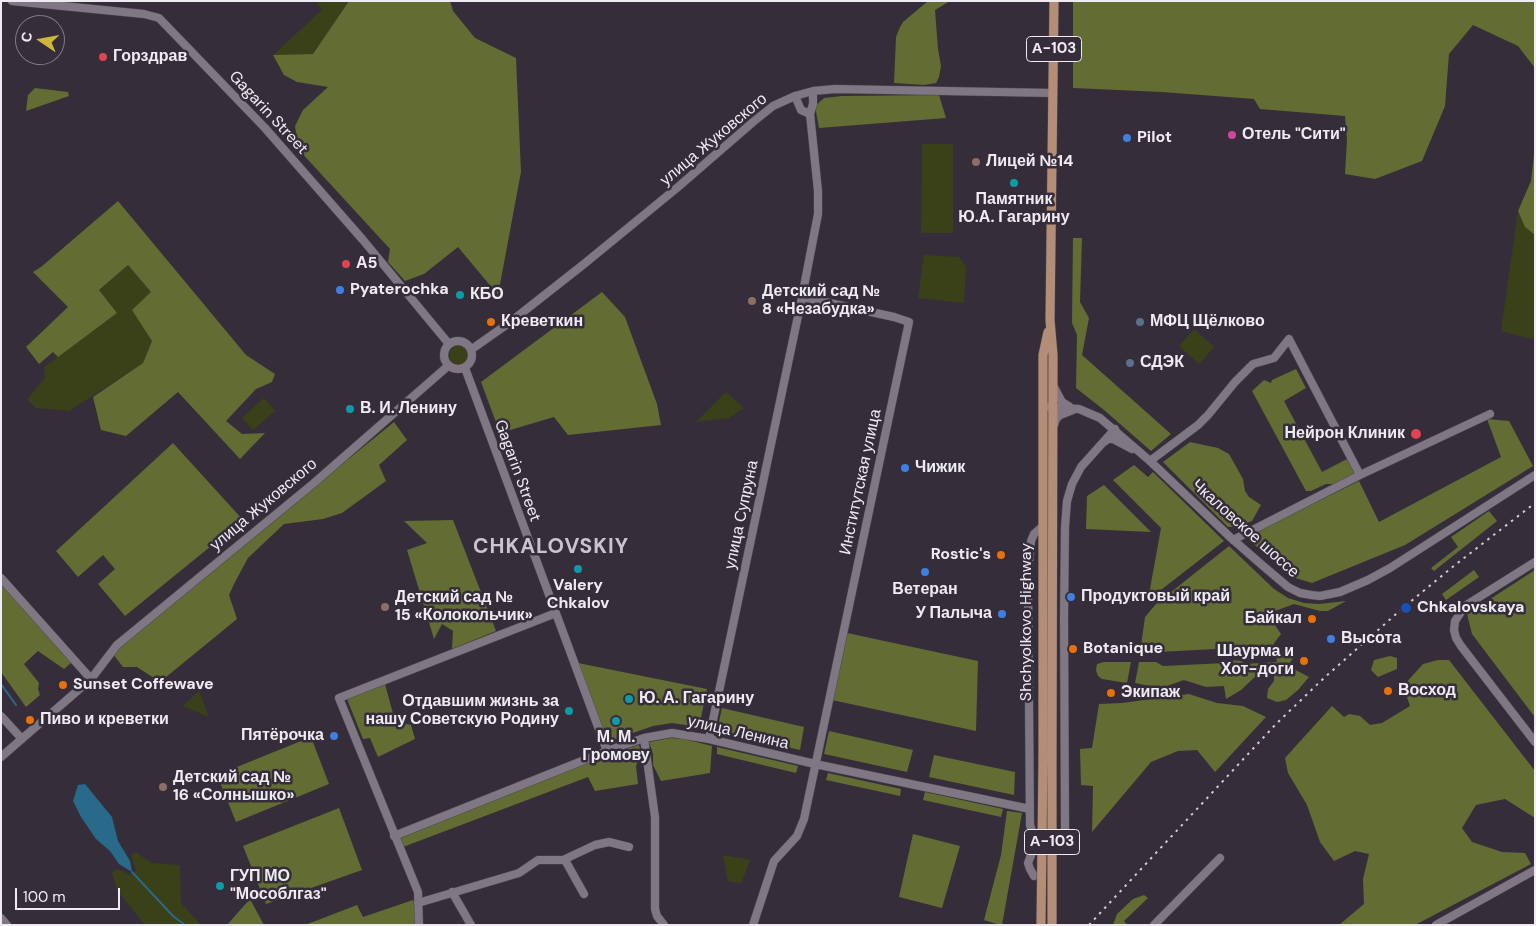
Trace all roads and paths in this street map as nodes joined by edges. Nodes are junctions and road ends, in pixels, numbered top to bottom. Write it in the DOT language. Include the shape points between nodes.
graph roads {
  1 [pos="12,1"];
  2 [pos="1054,1"];
  3 [pos="813,91"];
  4 [pos="1053,93"];
  5 [pos="795,96"];
  6 [pos="810,114"];
  7 [pos="802,297"];
  8 [pos="1050,320"];
  9 [pos="449,344"];
  10 [pos="472,349"];
  11 [pos="448,366"];
  12 [pos="465,368"];
  13 [pos="1053,383"];
  14 [pos="1053,407"];
  15 [pos="1075,408"];
  16 [pos="1043,412"];
  17 [pos="1490,414"];
  18 [pos="1100,418"];
  19 [pos="1115,429"];
  20 [pos="1052,430"];
  21 [pos="1104,441"];
  22 [pos="1150,461"];
  23 [pos="1360,475"];
  24 [pos="1535,475"];
  25 [pos="1042,528"];
  26 [pos="1233,540"];
  27 [pos="1535,562"];
  28 [pos="1,578"];
  29 [pos="556,613"];
  30 [pos="91,679"];
  31 [pos="1,716"];
  32 [pos="644,738"];
  33 [pos="22,739"];
  34 [pos="708,739"];
  35 [pos="1535,742"];
  36 [pos="607,751"];
  37 [pos="1,757"];
  38 [pos="1047,759"];
  39 [pos="816,764"];
  40 [pos="1030,809"];
  41 [pos="394,836"];
  42 [pos="1039,840"];
  43 [pos="629,847"];
  44 [pos="1220,858"];
  45 [pos="565,860"];
  46 [pos="1535,870"];
  47 [pos="1034,876"];
  48 [pos="452,892"];
  49 [pos="584,894"];
  50 [pos="418,903"];
  51 [pos="1,918"];
  52 [pos="7,925"];
  53 [pos="419,925"];
  54 [pos="471,925"];
  55 [pos="664,925"];
  56 [pos="753,925"];
  57 [pos="1041,925"];
  58 [pos="1052,925"];
  59 [pos="1154,925"];
  60 [pos="1436,925"];
  1 -- 9 [label="street, Gagarin Street" via="160,18 265,128"];
  2 -- 4 [label="main road, Shchyolkovo Highway / А-103"];
  3 -- 4 [label="street, улица Жуковского"];
  3 -- 5 [label="street, улица Жуковского"];
  3 -- 6 [label="street"];
  4 -- 8 [label="main road, Shchyolkovo Highway / А-103"];
  5 -- 6 [label="street" via="801,110"];
  5 -- 10 [label="street, улица Жуковского" via="763,113 591,258"];
  6 -- 7 [label="street" via="818,214"];
  7 -- 34 [label="street, улица Супруна"];
  7 -- 39 [label="street, Институтская улица" via="909,322"];
  8 -- 13 [label="main road, Shchyolkovo Highway / А-103"];
  8 -- 16 [label="main road, Shchyolkovo Highway / А-103" via="1044,355"];
  9 -- 10 [label="street" via="462,341"];
  9 -- 11 [label="street" via="444,357"];
  10 -- 12 [label="street" via="471,362"];
  11 -- 12 [label="street" via="456,370"];
  11 -- 30 [label="street, улица Жуковского" via="314,483 117,645"];
  12 -- 29 [label="street, Gagarin Street"];
  13 -- 14 [label="main road, Shchyolkovo Highway / А-103"];
  13 -- 15 [label="street" via="1062,402"];
  14 -- 15 [label="street, Чкаловское шоссе"];
  14 -- 16 [label="street"];
  14 -- 20 [label="main road, Shchyolkovo Highway / А-103"];
  15 -- 18 [label="street, Чкаловское шоссе"];
  15 -- 20 [label="street" via="1060,415"];
  16 -- 25 [label="main road, Shchyolkovo Highway / А-103"];
  17 -- 23 [label="street"];
  18 -- 19 [label="street, Чкаловское шоссе"];
  18 -- 21 [label="street" via="1105,424"];
  19 -- 21 [label="street, А-103"];
  19 -- 22 [label="street, Чкаловское шоссе"];
  20 -- 38 [label="main road, Shchyolkovo Highway / А-103"];
  21 -- 22 [label="street" via="1113,439"];
  21 -- 42 [label="street, А-103" via="1076,474 1067,502 1065,828 1059,840"];
  22 -- 23 [label="street" via="1198,425 1253,364 1274,358 1289,339"];
  22 -- 26 [label="street, Чкаловское шоссе"];
  23 -- 26 [label="street"];
  24 -- 26 [label="street, Чкаловское шоссе" via="1390,568 1362,584 1330,595 1300,593 1288,587"];
  25 -- 38 [label="main road, Shchyolkovo Highway / А-103"];
  25 -- 40 [label="street, А-103" via="1034,534 1031,542 1028,573"];
  27 -- 35 [label="street" via="1465,606 1455,621 1454,630 1461,646"];
  28 -- 30 [label="street"];
  29 -- 36 [label="street, Gagarin Street"];
  29 -- 41 [label="street" via="339,698"];
  30 -- 33 [label="street, улица Жуковского"];
  31 -- 33 [label="street"];
  32 -- 34 [label="street, улица Ленина" via="672,732"];
  32 -- 36 [label="street, улица Ленина"];
  32 -- 55 [label="street" via="654,816 657,916"];
  33 -- 37 [label="street, улица Жуковского"];
  34 -- 39 [label="street, улица Ленина"];
  36 -- 41 [label="street, улица Ленина"];
  38 -- 57 [label="main road, Shchyolkovo Highway / А-103, bridge"];
  38 -- 58 [label="main road, Shchyolkovo Highway / А-103, bridge"];
  39 -- 40 [label="street, улица Ленина"];
  39 -- 56 [label="street, Институтская улица" via="804,819 797,836 774,861"];
  40 -- 42 [label="street, А-103" via="1032,831"];
  41 -- 50 [label="street" via="418,892"];
  42 -- 47 [label="street" via="1028,864"];
  43 -- 45 [label="street" via="609,842 595,845"];
  44 -- 59 [label="street"];
  45 -- 48 [label="street" via="538,860 519,873"];
  45 -- 49 [label="street"];
  46 -- 60 [label="street"];
  48 -- 50 [label="street"];
  48 -- 54 [label="street"];
  50 -- 53 [label="street"];
  51 -- 52 [label="street"];
}
